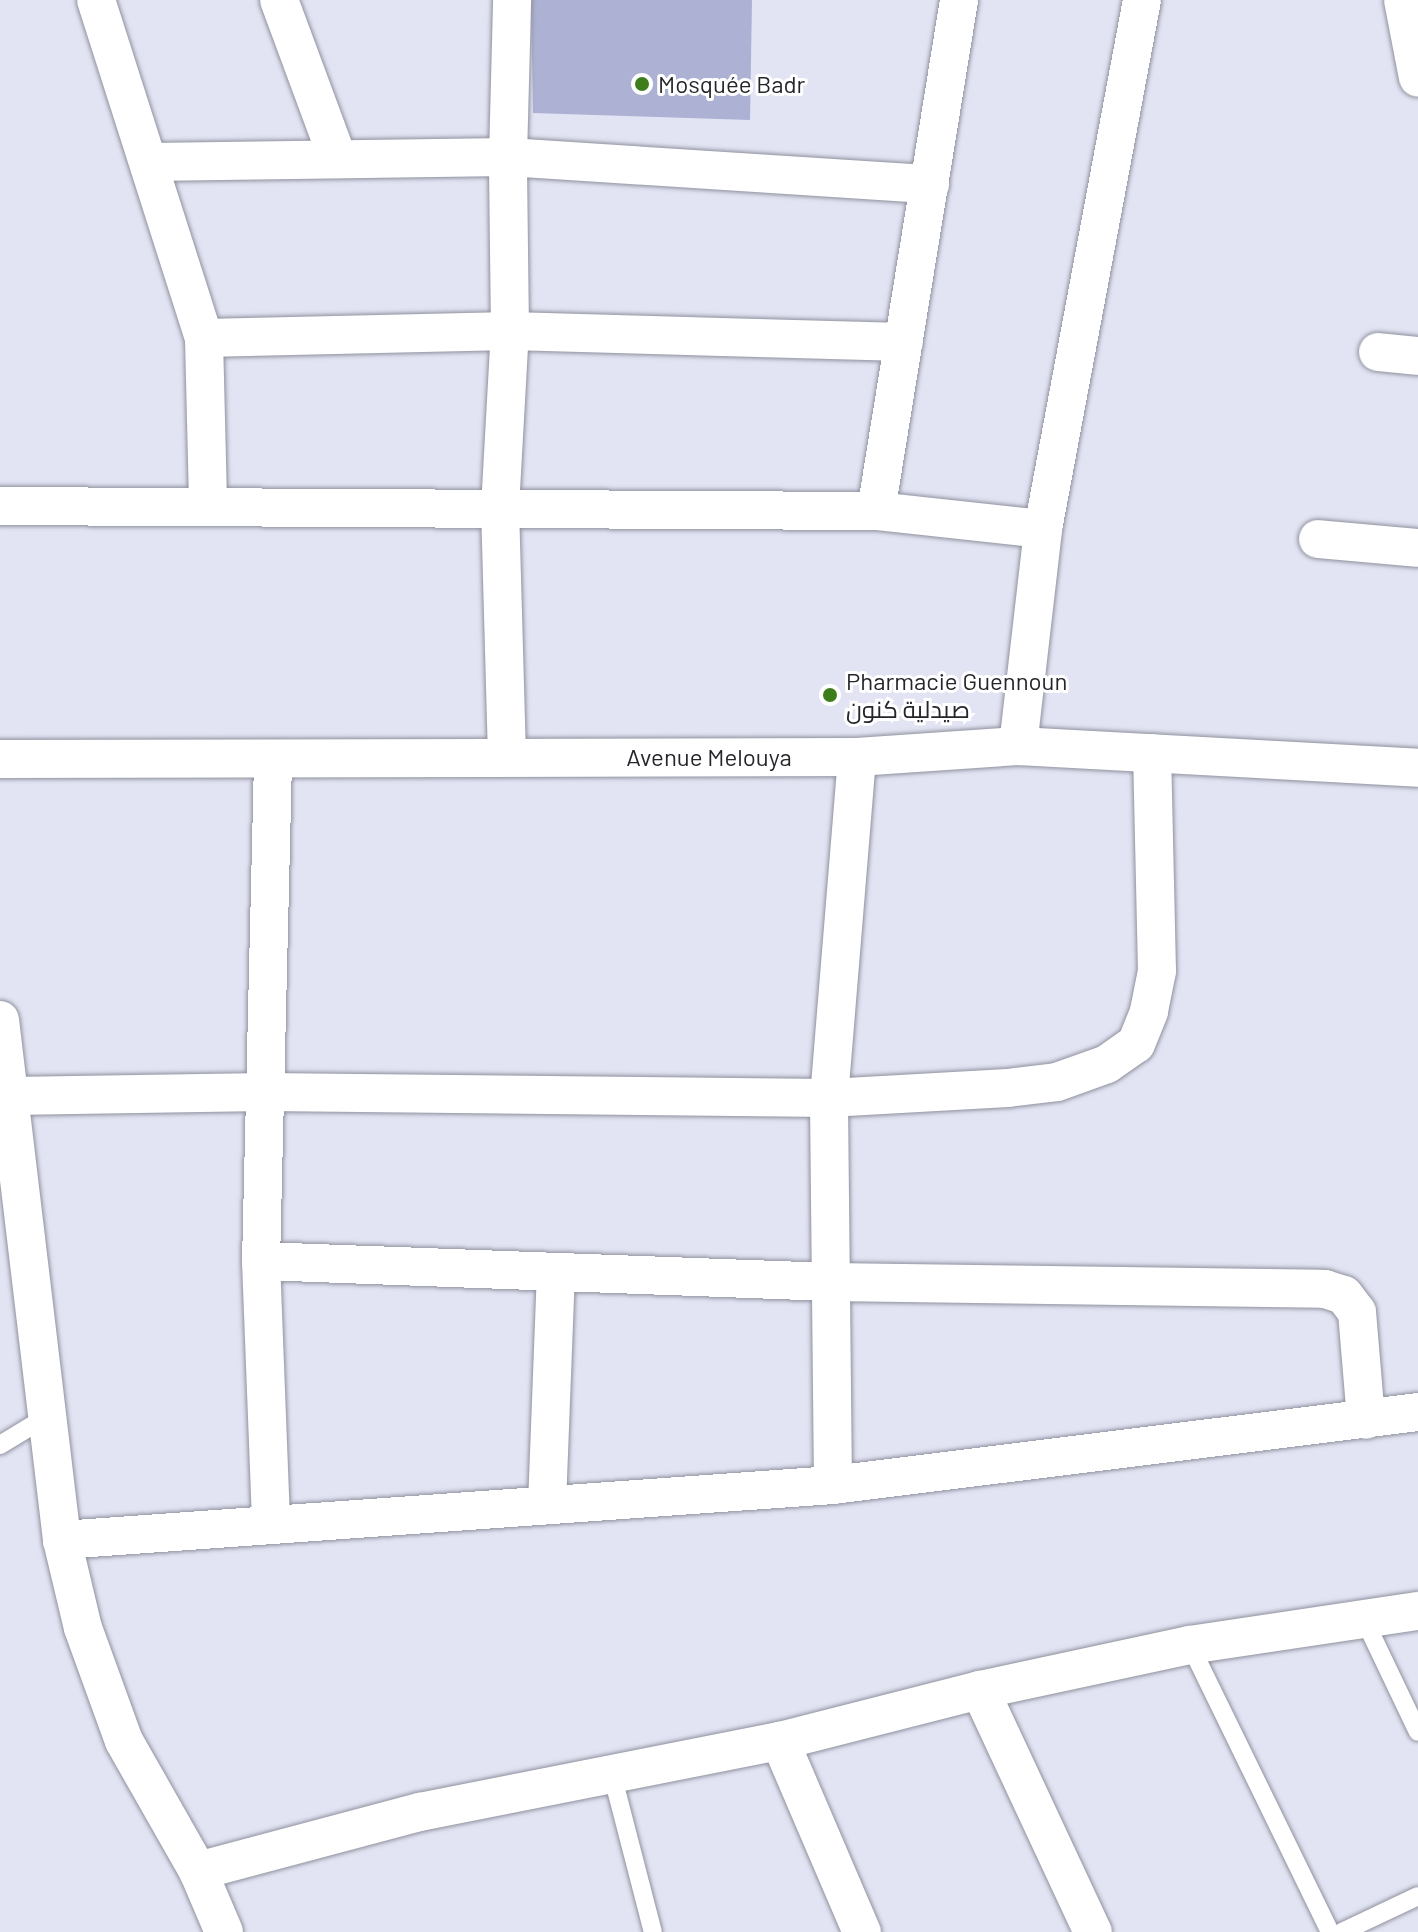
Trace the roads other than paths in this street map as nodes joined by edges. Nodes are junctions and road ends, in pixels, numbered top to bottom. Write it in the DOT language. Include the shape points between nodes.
graph roads {
  1 [pos="96,0"];
  2 [pos="279,0"];
  3 [pos="512,0"];
  4 [pos="959,0"];
  5 [pos="1142,0"];
  6 [pos="1403,0"];
  7 [pos="1418,78"];
  8 [pos="337,157"];
  9 [pos="508,157"];
  10 [pos="149,162"];
  11 [pos="930,184"];
  12 [pos="510,331"];
  13 [pos="204,338"];
  14 [pos="904,342"];
  15 [pos="1378,352"];
  16 [pos="1418,356"];
  17 [pos="0,506"];
  18 [pos="208,506"];
  19 [pos="500,508"];
  20 [pos="876,511"];
  21 [pos="1043,529"];
  22 [pos="1318,539"];
  23 [pos="1418,548"];
  24 [pos="1018,746"];
  25 [pos="1152,753"];
  26 [pos="507,757"];
  27 [pos="857,757"];
  28 [pos="0,759"];
  29 [pos="273,761"];
  30 [pos="1418,768"];
  31 [pos="0,1020"];
  32 [pos="265,1092"];
  33 [pos="10,1096"];
  34 [pos="829,1098"];
  35 [pos="261,1261"];
  36 [pos="556,1272"];
  37 [pos="830,1282"];
  38 [pos="1418,1412"];
  39 [pos="46,1417"];
  40 [pos="1366,1420"];
  41 [pos="0,1445"];
  42 [pos="833,1485"];
  43 [pos="547,1505"];
  44 [pos="271,1525"];
  45 [pos="62,1540"];
  46 [pos="1418,1611"];
  47 [pos="1364,1619"];
  48 [pos="1190,1645"];
  49 [pos="980,1690"];
  50 [pos="1418,1732"];
  51 [pos="780,1741"];
  52 [pos="612,1774"];
  53 [pos="198,1871"];
  54 [pos="1418,1896"];
  55 [pos="224,1932"];
  56 [pos="653,1932"];
  57 [pos="862,1932"];
  58 [pos="1093,1932"];
  59 [pos="1330,1932"];
  60 [pos="1342,1932"];
  1 -- 10 [label="street"];
  2 -- 8 [label="street"];
  3 -- 9 [label="street"];
  4 -- 11 [label="street"];
  5 -- 21 [label="street"];
  6 -- 7 [label="street"];
  8 -- 9 [label="street"];
  8 -- 10 [label="street"];
  9 -- 11 [label="street"];
  9 -- 12 [label="street"];
  10 -- 13 [label="street"];
  11 -- 14 [label="street"];
  12 -- 13 [label="street"];
  12 -- 14 [label="street"];
  12 -- 19 [label="street"];
  13 -- 18 [label="street"];
  14 -- 20 [label="street"];
  15 -- 16 [label="street"];
  17 -- 18 [label="street"];
  18 -- 19 [label="street"];
  19 -- 20 [label="street"];
  19 -- 26 [label="street"];
  20 -- 21 [label="street"];
  21 -- 24 [label="street"];
  22 -- 23 [label="street"];
  24 -- 25 [label="street, Avenue Melouya"];
  24 -- 27 [label="street, Avenue Melouya"];
  25 -- 30 [label="street, Avenue Melouya"];
  25 -- 34 [label="street" via="1157,971 1136,1044 1107,1064 1057,1082"];
  26 -- 27 [label="street, Avenue Melouya"];
  26 -- 29 [label="street, Avenue Melouya"];
  27 -- 34 [label="street"];
  28 -- 29 [label="street, Avenue Melouya"];
  29 -- 32 [label="street"];
  31 -- 33 [label="street"];
  32 -- 33 [label="street"];
  32 -- 34 [label="street"];
  32 -- 35 [label="street"];
  33 -- 39 [label="street"];
  34 -- 37 [label="street"];
  35 -- 36 [label="street"];
  35 -- 44 [label="street"];
  36 -- 37 [label="street"];
  36 -- 43 [label="street"];
  37 -- 40 [label="street" via="1325,1289 1344,1295 1357,1312"];
  37 -- 42 [label="street"];
  38 -- 40 [label="street"];
  39 -- 41 [label="lane"];
  39 -- 45 [label="street"];
  40 -- 42 [label="street"];
  42 -- 43 [label="street"];
  43 -- 44 [label="street"];
  44 -- 45 [label="street"];
  45 -- 53 [label="street" via="83,1628 124,1741"];
  46 -- 47 [label="street"];
  47 -- 48 [label="street"];
  47 -- 50 [label="lane"];
  48 -- 49 [label="street"];
  48 -- 59 [label="lane"];
  49 -- 51 [label="street"];
  49 -- 58 [label="street"];
  51 -- 52 [label="street"];
  51 -- 57 [label="street"];
  52 -- 53 [label="street" via="420,1812"];
  52 -- 56 [label="lane"];
  53 -- 55 [label="street"];
  54 -- 60 [label="lane"];
}
